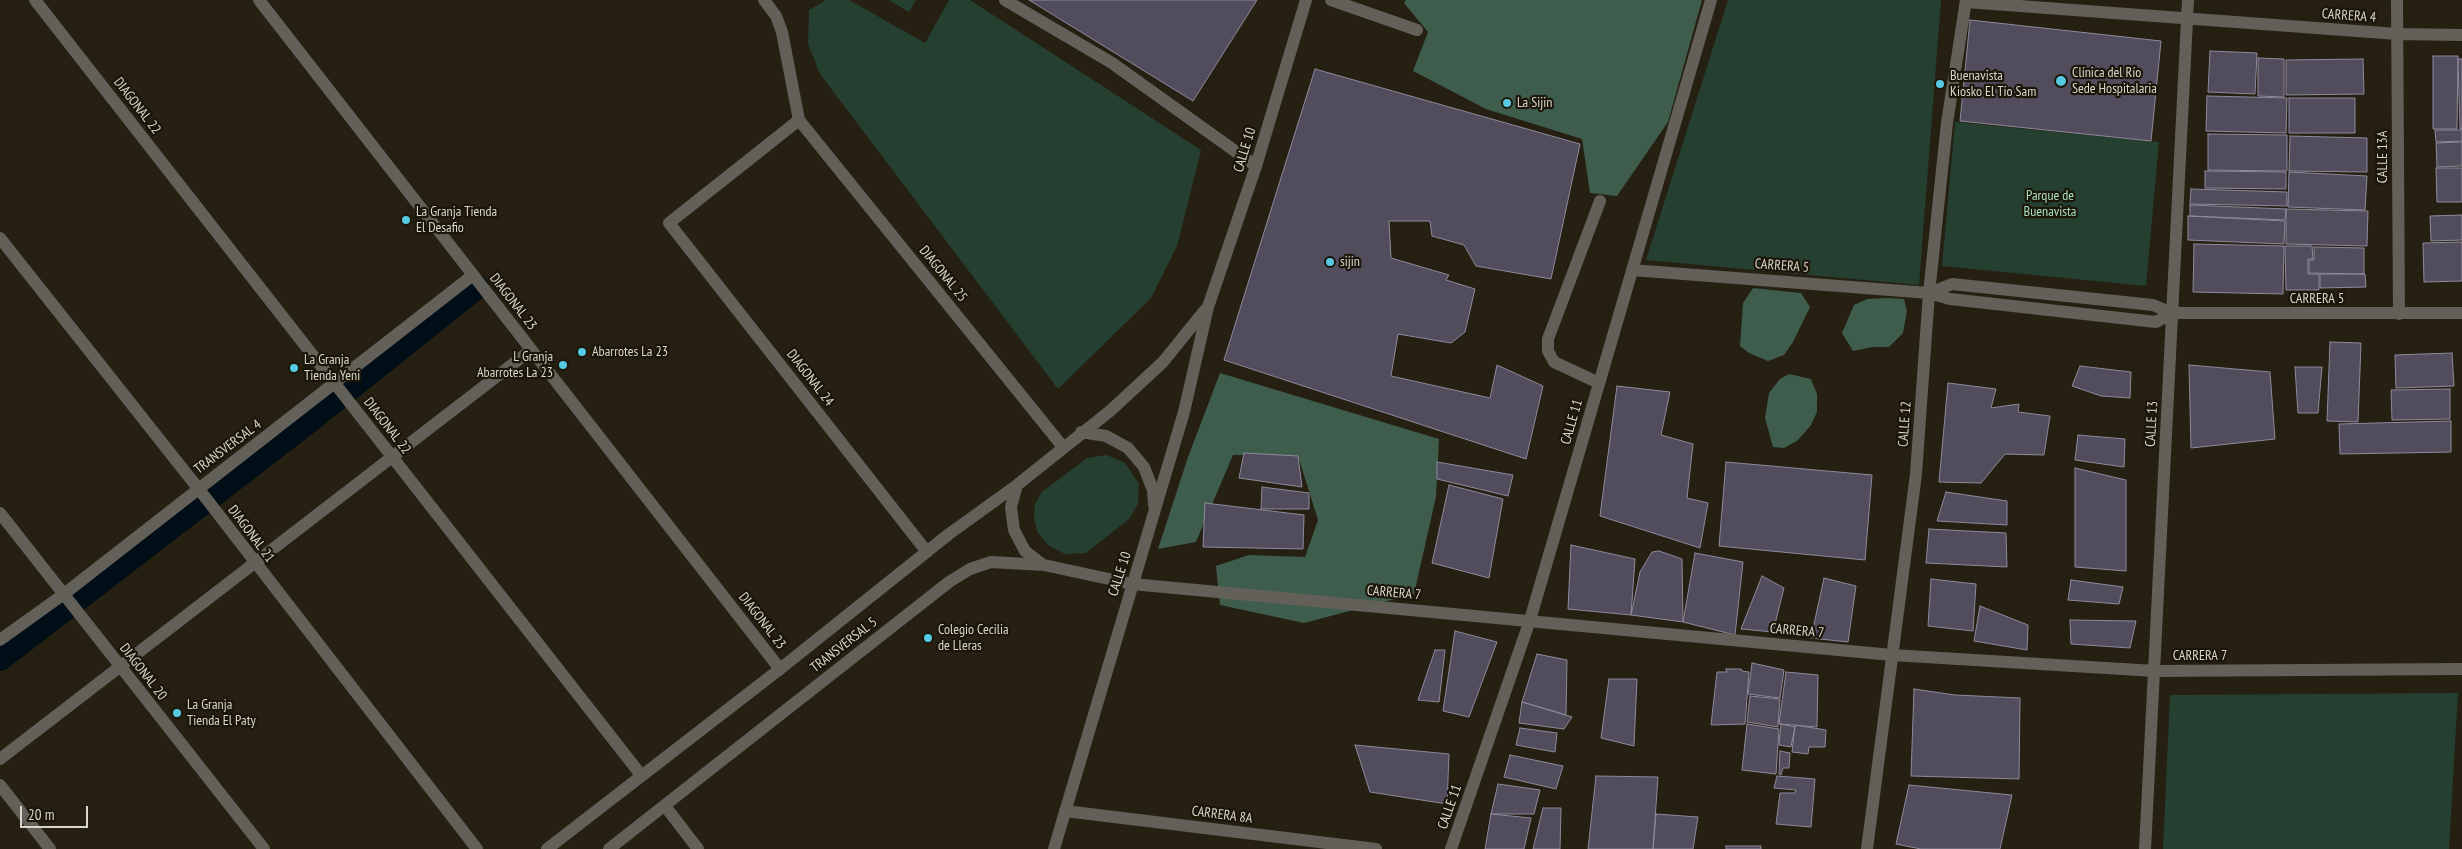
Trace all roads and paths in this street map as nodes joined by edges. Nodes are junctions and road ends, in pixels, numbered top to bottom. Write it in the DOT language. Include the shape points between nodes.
graph roads {
  1 [pos="35,0"];
  2 [pos="258,0"];
  3 [pos="764,0"];
  4 [pos="1005,0"];
  5 [pos="1306,0"];
  6 [pos="1331,0"];
  7 [pos="1711,0"];
  8 [pos="2188,0"];
  9 [pos="2397,0"];
  10 [pos="1966,1"];
  11 [pos="2187,18"];
  12 [pos="1417,30"];
  13 [pos="2397,34"];
  14 [pos="2462,35"];
  15 [pos="799,120"];
  16 [pos="1256,166"];
  17 [pos="1600,201"];
  18 [pos="0,238"];
  19 [pos="1632,270"];
  20 [pos="473,275"];
  21 [pos="1929,293"];
  22 [pos="1208,307"];
  23 [pos="2172,313"];
  24 [pos="2462,313"];
  25 [pos="2399,314"];
  26 [pos="531,350"];
  27 [pos="1599,383"];
  28 [pos="338,388"];
  29 [pos="1081,432"];
  30 [pos="1063,447"];
  31 [pos="392,456"];
  32 [pos="1017,485"];
  33 [pos="201,493"];
  34 [pos="0,513"];
  35 [pos="1155,515"];
  36 [pos="927,552"];
  37 [pos="253,562"];
  38 [pos="1044,565"];
  39 [pos="1132,584"];
  40 [pos="66,597"];
  41 [pos="1530,620"];
  42 [pos="0,640"];
  43 [pos="1892,655"];
  44 [pos="120,667"];
  45 [pos="780,669"];
  46 [pos="2462,669"];
  47 [pos="2155,672"];
  48 [pos="0,758"];
  49 [pos="641,775"];
  50 [pos="0,785"];
  51 [pos="665,806"];
  52 [pos="1065,811"];
  53 [pos="50,849"];
  54 [pos="264,849"];
  55 [pos="477,849"];
  56 [pos="547,849"];
  57 [pos="608,849"];
  58 [pos="698,849"];
  59 [pos="1054,849"];
  60 [pos="1376,849"];
  61 [pos="1451,849"];
  62 [pos="1867,849"];
  63 [pos="2145,849"];
  1 -- 28 [label="street, DIAGONAL 22"];
  2 -- 20 [label="street, DIAGONAL 23"];
  3 -- 15 [label="street" via="776,16 782,32"];
  4 -- 16 [label="street" via="1112,64"];
  5 -- 16 [label="street, CALLE 10"];
  6 -- 12 [label="street"];
  7 -- 19 [label="street, CALLE 11"];
  8 -- 11 [label="street, CALLE 13"];
  9 -- 13 [label="street, CALLE 13A"];
  10 -- 11 [label="street, CARRERA 4"];
  10 -- 21 [label="street, CALLE 12" via="1948,123"];
  11 -- 13 [label="street, CARRERA 4"];
  11 -- 23 [label="street, CALLE 13"];
  13 -- 14 [label="street, CARRERA 4"];
  13 -- 25 [label="street, CALLE 13A"];
  15 -- 30 [label="street, DIAGONAL 25"];
  15 -- 36 [label="street, DIAGONAL 24" via="669,223"];
  16 -- 22 [label="street, CALLE 10"];
  17 -- 27 [label="street" via="1548,339 1548,351 1554,362"];
  18 -- 33 [label="street, DIAGONAL 21"];
  19 -- 21 [label="street, CARRERA 5"];
  19 -- 27 [label="street, CALLE 11"];
  20 -- 26 [label="street, DIAGONAL 23"];
  20 -- 28 [label="street, TRANSVERSAL 4"];
  21 -- 23 [label="street, CARRERA 5" via="1952,284 2153,305"];
  21 -- 43 [label="street, CALLE 12" via="1916,474"];
  22 -- 29 [label="street, CALLE 10" via="1186,336 1137,387"];
  22 -- 35 [label="street, CALLE 10" via="1184,412"];
  23 -- 25 [label="street, CARRERA 5"];
  23 -- 47 [label="street, CALLE 13"];
  24 -- 25 [label="street, CARRERA 5"];
  26 -- 31 [label="street"];
  26 -- 45 [label="street, DIAGONAL 23"];
  27 -- 41 [label="street, CALLE 11"];
  28 -- 31 [label="street, DIAGONAL 22"];
  28 -- 33 [label="street, TRANSVERSAL 4"];
  29 -- 30 [label="street, CALLE 10"];
  29 -- 35 [label="street" via="1106,436 1128,448 1139,460 1153,490"];
  30 -- 32 [label="street, CALLE 10"];
  31 -- 37 [label="street"];
  31 -- 49 [label="street, DIAGONAL 22"];
  32 -- 36 [label="street, TRANSVERSAL 5"];
  32 -- 38 [label="street" via="1011,507 1014,530 1026,550"];
  33 -- 37 [label="street, DIAGONAL 21"];
  33 -- 40 [label="street, TRANSVERSAL 4"];
  34 -- 40 [label="street, DIAGONAL 20"];
  35 -- 39 [label="street, CALLE 10"];
  36 -- 45 [label="street, TRANSVERSAL 5"];
  37 -- 44 [label="street"];
  37 -- 55 [label="street, DIAGONAL 21"];
  38 -- 39 [label="street, TRANSVERSAL 5"];
  38 -- 51 [label="street, TRANSVERSAL 5" via="991,562 970,569 949,582"];
  39 -- 41 [label="street, CARRERA 7"];
  39 -- 52 [label="street, CALLE 10"];
  40 -- 42 [label="street, TRANSVERSAL 4"];
  40 -- 44 [label="street, DIAGONAL 20"];
  41 -- 43 [label="street, CARRERA 7"];
  41 -- 61 [label="street, CALLE 11"];
  43 -- 47 [label="street, CARRERA 7"];
  43 -- 62 [label="street, CALLE 12"];
  44 -- 48 [label="street"];
  44 -- 54 [label="street, DIAGONAL 20"];
  45 -- 49 [label="street, TRANSVERSAL 5"];
  46 -- 47 [label="street, CARRERA 7"];
  47 -- 63 [label="street, CALLE 13"];
  49 -- 56 [label="street, TRANSVERSAL 5"];
  50 -- 53 [label="street"];
  51 -- 57 [label="street, TRANSVERSAL 5"];
  51 -- 58 [label="street"];
  52 -- 59 [label="street, CALLE 10"];
  52 -- 60 [label="street, CARRERA 8A"];
}
